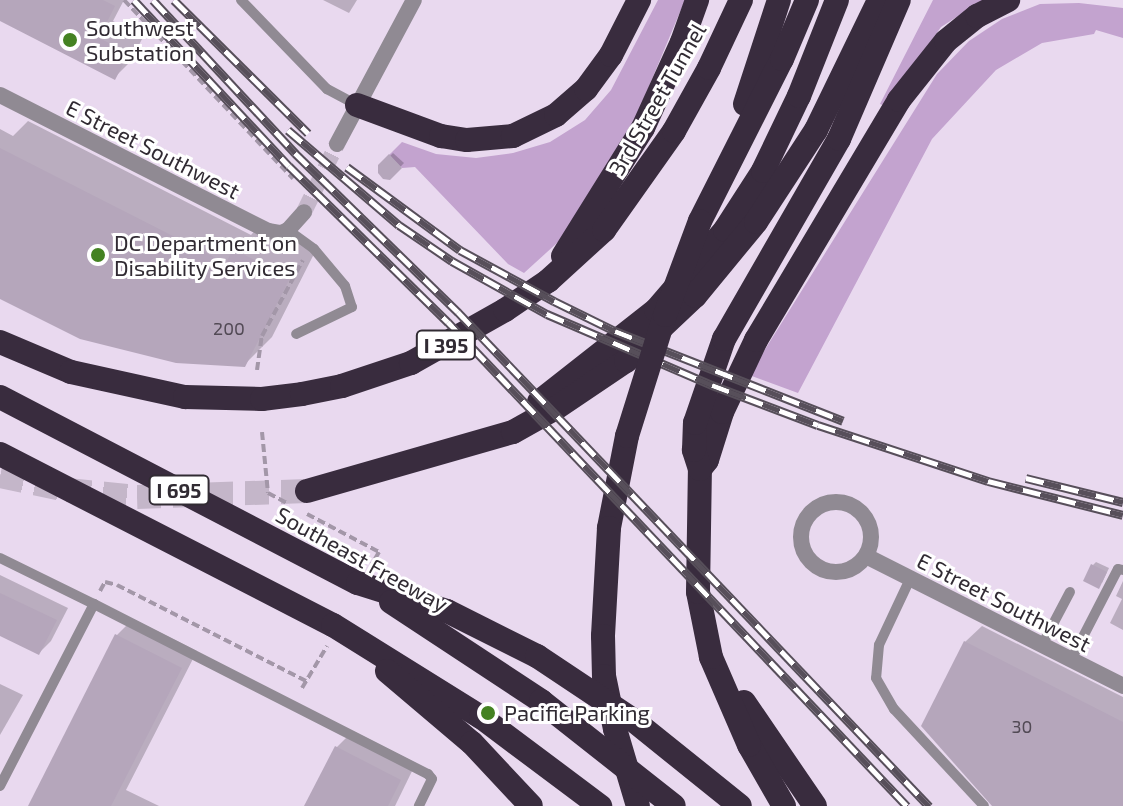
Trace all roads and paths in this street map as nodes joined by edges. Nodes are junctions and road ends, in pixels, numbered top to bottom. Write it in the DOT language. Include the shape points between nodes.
graph roads {
  1 [pos="124,0"];
  2 [pos="241,0"];
  3 [pos="414,0"];
  4 [pos="639,0"];
  5 [pos="697,0"];
  6 [pos="741,0"];
  7 [pos="779,0"];
  8 [pos="807,0"];
  9 [pos="837,0"];
  10 [pos="879,0"];
  11 [pos="899,0"];
  12 [pos="1008,0"];
  13 [pos="0,95"];
  14 [pos="357,105"];
  15 [pos="337,144"];
  16 [pos="293,179"];
  17 [pos="304,212"];
  18 [pos="700,221"];
  19 [pos="288,230"];
  20 [pos="303,260"];
  21 [pos="548,281"];
  22 [pos="296,334"];
  23 [pos="0,342"];
  24 [pos="257,370"];
  25 [pos="0,397"];
  26 [pos="445,451"];
  27 [pos="0,454"];
  28 [pos="700,469"];
  29 [pos="307,491"];
  30 [pos="866,556"];
  31 [pos="0,558"];
  32 [pos="1123,570"];
  33 [pos="910,579"];
  34 [pos="358,583"];
  35 [pos="698,592"];
  36 [pos="1070,592"];
  37 [pos="94,604"];
  38 [pos="333,625"];
  39 [pos="1042,645"];
  40 [pos="1071,660"];
  41 [pos="306,681"];
  42 [pos="1123,686"];
  43 [pos="0,786"];
  44 [pos="419,806"];
  45 [pos="531,806"];
  46 [pos="600,806"];
  47 [pos="638,806"];
  48 [pos="674,806"];
  49 [pos="740,806"];
  50 [pos="784,806"];
  51 [pos="815,806"];
  52 [pos="984,806"];
  1 -- 16 [label="path"];
  2 -- 14 [label="lane" via="327,89"];
  3 -- 14 [label="street"];
  4 -- 14 [label="highway" via="611,55 586,89 556,115 513,136 441,136"];
  5 -- 21 [label="highway" via="643,128"];
  6 -- 21 [label="highway, 3rd Street Tunnel / I 395" via="674,131 628,200 604,230"];
  7 -- 18 [label="highway"];
  8 -- 18 [label="highway"];
  9 -- 26 [label="highway" via="763,171 695,268 656,310 551,393 507,423"];
  10 -- 26 [label="highway" via="816,130 756,222 695,296 626,361 556,408 513,432"];
  11 -- 28 [label="highway" via="839,139 708,376 695,423"];
  12 -- 28 [label="highway" via="946,41 899,100 737,375"];
  13 -- 19 [label="street, E Street Southwest" via="268,231"];
  14 -- 15 [label="street"];
  17 -- 19 [label="street"];
  18 -- 47 [label="highway, bridge" via="627,436 609,528 604,676"];
  19 -- 22 [label="lane" via="314,249 345,286 352,307"];
  20 -- 24 [label="path" via="262,336"];
  21 -- 23 [label="highway, 3rd Street Tunnel / I 395" via="411,363 342,386 262,399 147,391 71,372"];
  25 -- 34 [label="highway, Southeast Freeway / I 695"];
  26 -- 29 [label="highway"];
  27 -- 38 [label="highway, I 695"];
  28 -- 35 [label="highway"];
  30 -- 30 [label="street" via="845,570 822,568 803,548 805,521 821,505 849,504 871,529"];
  30 -- 33 [label="street, E Street Southwest"];
  31 -- 37 [label="lane"];
  32 -- 40 [label="lane" via="1118,569"];
  33 -- 39 [label="street, E Street Southwest"];
  33 -- 52 [label="lane" via="879,645 876,678 894,709"];
  34 -- 48 [label="highway, Southeast Freeway / I 695, bridge" via="520,686"];
  34 -- 49 [label="highway, bridge" via="447,611 537,656 633,720"];
  35 -- 50 [label="highway" via="719,679"];
  35 -- 51 [label="highway" via="740,695"];
  36 -- 39 [label="lane"];
  37 -- 41 [label="path" via="105,582 117,585"];
  37 -- 43 [label="lane"];
  37 -- 44 [label="lane" via="428,774 432,779"];
  38 -- 45 [label="highway, bridge" via="464,736"];
  38 -- 46 [label="highway, I 695, bridge" via="481,717"];
  39 -- 40 [label="street, E Street Southwest"];
  40 -- 42 [label="street, E Street Southwest"];
}
